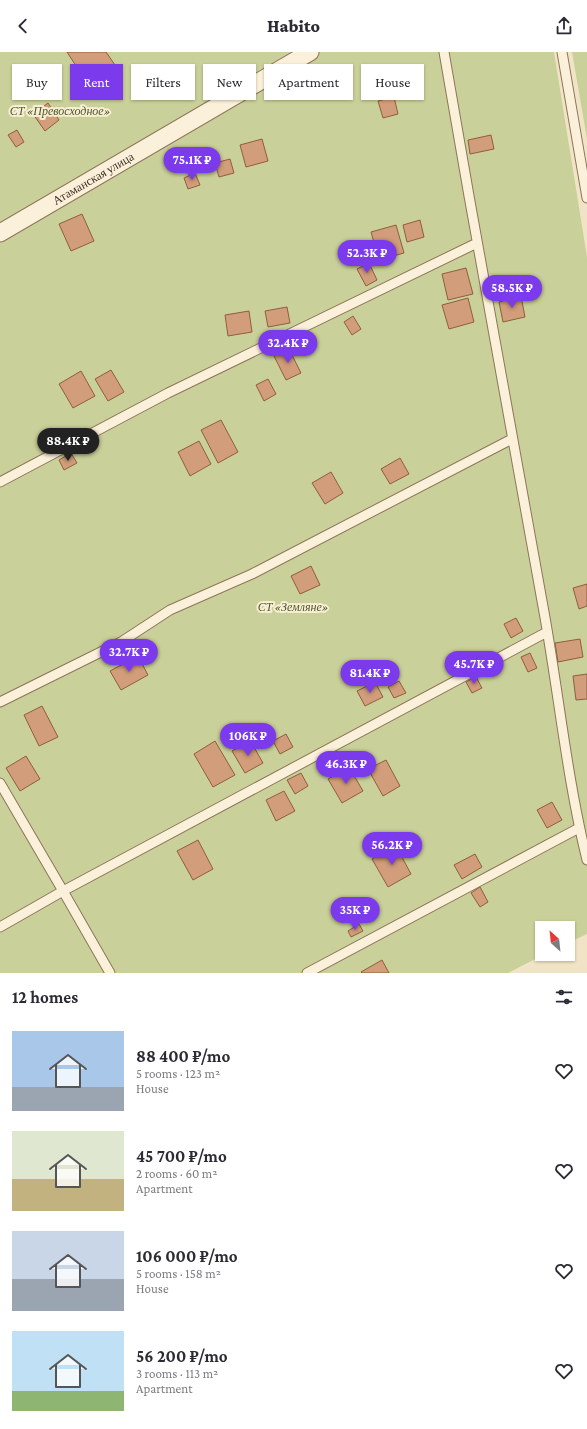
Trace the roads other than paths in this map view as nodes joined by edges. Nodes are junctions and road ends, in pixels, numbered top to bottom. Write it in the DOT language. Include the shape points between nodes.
graph roads {
  1 [pos="310,52"];
  2 [pos="444,52"];
  3 [pos="562,52"];
  4 [pos="584,165"];
  5 [pos="587,198"];
  6 [pos="0,233"];
  7 [pos="477,243"];
  8 [pos="512,439"];
  9 [pos="0,482"];
  10 [pos="548,632"];
  11 [pos="0,702"];
  12 [pos="0,783"];
  13 [pos="579,828"];
  14 [pos="587,860"];
  15 [pos="63,890"];
  16 [pos="0,927"];
  17 [pos="110,973"];
  18 [pos="307,973"];
  1 -- 6 [label="street, Атаманская улица"];
  2 -- 7 [label="lane"];
  3 -- 4 [label="lane"];
  4 -- 5 [label="lane"];
  7 -- 8 [label="lane"];
  7 -- 9 [label="lane" via="168,393"];
  8 -- 10 [label="lane"];
  8 -- 11 [label="lane" via="252,574 170,610 121,642"];
  10 -- 13 [label="lane"];
  10 -- 15 [label="lane"];
  12 -- 15 [label="lane"];
  13 -- 14 [label="lane"];
  13 -- 18 [label="lane"];
  15 -- 16 [label="lane"];
  15 -- 17 [label="lane"];
}
